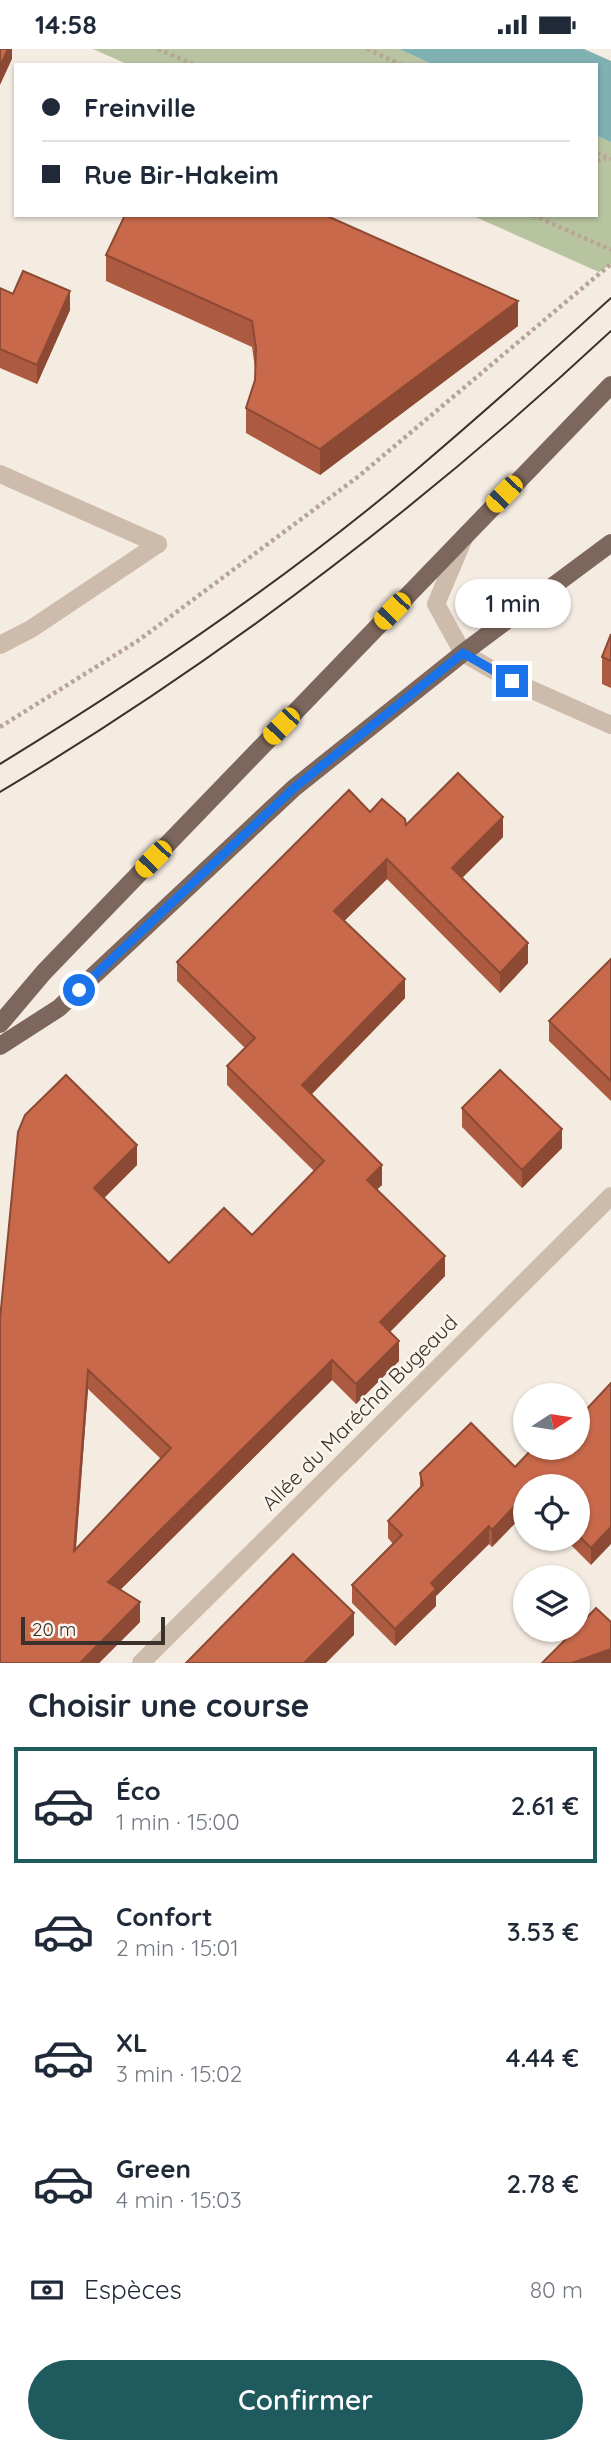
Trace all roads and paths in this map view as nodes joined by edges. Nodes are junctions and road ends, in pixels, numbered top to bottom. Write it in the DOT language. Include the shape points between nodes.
graph roads {
  1 [pos="158,49"];
  2 [pos="367,49"];
  3 [pos="190,63"];
  4 [pos="398,63"];
  5 [pos="537,217"];
  6 [pos="611,250"];
  7 [pos="611,264"];
  8 [pos="611,386"];
  9 [pos="0,474"];
  10 [pos="466,535"];
  11 [pos="611,543"];
  12 [pos="0,645"];
  13 [pos="463,653"];
  14 [pos="611,725"];
  15 [pos="0,727"];
  16 [pos="0,1024"];
  17 [pos="0,1046"];
  18 [pos="611,1196"];
  19 [pos="141,1663"];
  1 -- 3 [label="path"];
  2 -- 4 [label="path"];
  5 -- 6 [label="path"];
  7 -- 15 [label="path" via="359,476 139,640"];
  8 -- 10 [label="main road"];
  9 -- 12 [label="street" via="158,544"];
  10 -- 13 [label="street" via="436,604"];
  10 -- 16 [label="main road" via="53,962"];
  11 -- 13 [label="main road"];
  13 -- 14 [label="street" via="512,681"];
  13 -- 17 [label="main road" via="294,788 59,1008"];
  18 -- 19 [label="street, Allée du Maréchal Bugeaud"];
}
